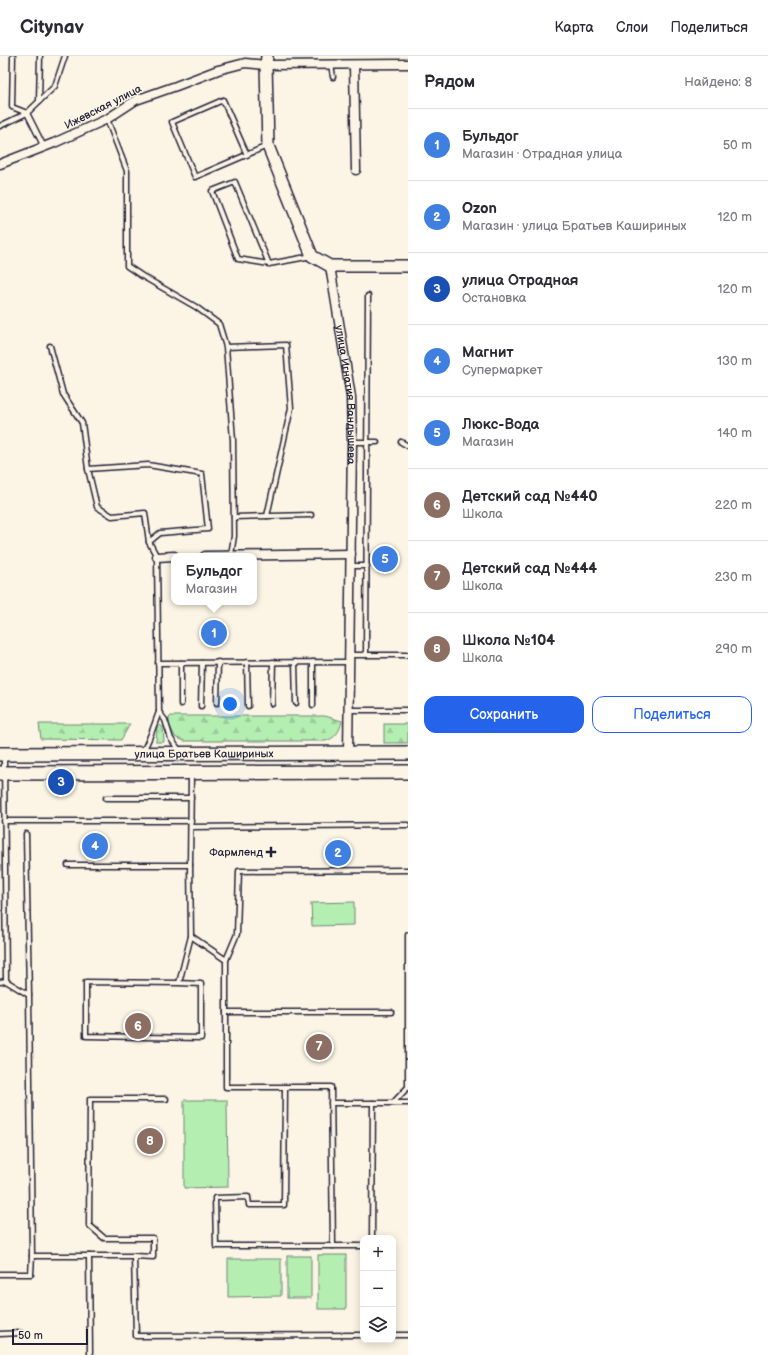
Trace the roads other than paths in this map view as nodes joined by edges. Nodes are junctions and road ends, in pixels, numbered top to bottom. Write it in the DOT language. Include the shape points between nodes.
graph roads {
  1 [pos="13,56"];
  2 [pos="40,56"];
  3 [pos="65,56"];
  4 [pos="267,61"];
  5 [pos="331,64"];
  6 [pos="354,64"];
  7 [pos="408,64"];
  8 [pos="333,77"];
  9 [pos="39,101"];
  10 [pos="27,113"];
  11 [pos="107,119"];
  12 [pos="0,126"];
  13 [pos="268,146"];
  14 [pos="44,147"];
  15 [pos="247,155"];
  16 [pos="0,164"];
  17 [pos="356,170"];
  18 [pos="312,256"];
  19 [pos="269,264"];
  20 [pos="330,266"];
  21 [pos="408,266"];
  22 [pos="368,296"];
  23 [pos="50,346"];
  24 [pos="226,347"];
  25 [pos="352,442"];
  26 [pos="367,442"];
  27 [pos="377,442"];
  28 [pos="401,442"];
  29 [pos="408,446"];
  30 [pos="88,469"];
  31 [pos="311,515"];
  32 [pos="267,516"];
  33 [pos="234,517"];
  34 [pos="149,542"];
  35 [pos="231,553"];
  36 [pos="351,554"];
  37 [pos="171,556"];
  38 [pos="257,556"];
  39 [pos="157,557"];
  40 [pos="351,566"];
  41 [pos="367,566"];
  42 [pos="366,655"];
  43 [pos="408,655"];
  44 [pos="350,659"];
  45 [pos="218,662"];
  46 [pos="247,662"];
  47 [pos="273,662"];
  48 [pos="295,662"];
  49 [pos="313,662"];
  50 [pos="158,663"];
  51 [pos="181,663"];
  52 [pos="202,663"];
  53 [pos="296,702"];
  54 [pos="218,703"];
  55 [pos="181,704"];
  56 [pos="272,704"];
  57 [pos="313,705"];
  58 [pos="201,706"];
  59 [pos="248,706"];
  60 [pos="349,710"];
  61 [pos="408,710"];
  62 [pos="160,712"];
  63 [pos="141,753"];
  64 [pos="182,753"];
  65 [pos="348,753"];
  66 [pos="408,753"];
  67 [pos="2,754"];
  68 [pos="191,772"];
  69 [pos="408,772"];
  70 [pos="2,773"];
  71 [pos="106,798"];
  72 [pos="191,798"];
  73 [pos="191,821"];
  74 [pos="3,824"];
  75 [pos="408,825"];
  76 [pos="191,827"];
  77 [pos="26,834"];
  78 [pos="68,865"];
  79 [pos="190,865"];
  80 [pos="408,870"];
  81 [pos="408,935"];
  82 [pos="191,936"];
  83 [pos="226,960"];
  84 [pos="0,982"];
  85 [pos="6,982"];
  86 [pos="179,983"];
  87 [pos="29,995"];
  88 [pos="226,1012"];
  89 [pos="391,1012"];
  90 [pos="408,1027"];
  91 [pos="285,1087"];
  92 [pos="166,1098"];
  93 [pos="331,1103"];
  94 [pos="372,1103"];
  95 [pos="393,1103"];
  96 [pos="408,1103"];
  97 [pos="372,1235"];
  98 [pos="333,1246"];
  99 [pos="360,1246"];
  100 [pos="32,1256"];
  101 [pos="89,1256"];
  102 [pos="134,1256"];
  103 [pos="0,1274"];
  104 [pos="21,1333"];
  105 [pos="0,1334"];
  106 [pos="360,1335"];
  107 [pos="396,1335"];
  108 [pos="408,1335"];
  109 [pos="90,1355"];
  1 -- 10 [label="lane" via="12,107"];
  2 -- 9 [label="lane"];
  3 -- 9 [label="lane" via="55,86"];
  4 -- 5 [label="street, Ижевская улица"];
  4 -- 11 [label="street, Ижевская улица" via="245,63 218,70 136,100"];
  4 -- 13 [label="street"];
  5 -- 6 [label="street, Ижевская улица"];
  5 -- 8 [label="lane"];
  6 -- 7 [label="street, Ижевская улица"];
  6 -- 17 [label="street"];
  9 -- 10 [label="lane"];
  10 -- 12 [label="lane"];
  10 -- 14 [label="lane"];
  11 -- 14 [label="street, Ижевская улица"];
  11 -- 24 [label="lane" via="127,171 127,266 196,307 219,324"];
  13 -- 15 [label="lane"];
  13 -- 18 [label="street"];
  14 -- 16 [label="street, Ижевская улица"];
  15 -- 15 [label="lane" via="223,100 172,122 195,177"];
  18 -- 19 [label="lane"];
  18 -- 20 [label="street"];
  19 -- 19 [label="lane" via="235,182 212,191 238,259"];
  20 -- 21 [label="street"];
  20 -- 25 [label="street, улица Игнатия Вандышева" via="351,397"];
  22 -- 26 [label="lane"];
  23 -- 30 [label="lane" via="63,394 82,423"];
  24 -- 32 [label="lane" via="286,345 292,408"];
  24 -- 33 [label="lane" via="234,440"];
  25 -- 26 [label="lane"];
  25 -- 36 [label="street, улица Игнатия Вандышева"];
  26 -- 27 [label="lane"];
  26 -- 41 [label="lane"];
  28 -- 29 [label="lane"];
  30 -- 34 [label="lane" via="97,507 112,516 145,513"];
  30 -- 34 [label="lane" via="148,465 202,474 208,529 160,532"];
  31 -- 32 [label="lane"];
  32 -- 33 [label="lane"];
  33 -- 35 [label="lane"];
  34 -- 39 [label="lane"];
  36 -- 38 [label="street"];
  36 -- 40 [label="street, улица Игнатия Вандышева"];
  37 -- 39 [label="street"];
  39 -- 50 [label="lane"];
  40 -- 41 [label="lane"];
  40 -- 44 [label="street, улица Игнатия Вандышева"];
  41 -- 42 [label="lane"];
  42 -- 43 [label="lane"];
  42 -- 44 [label="lane"];
  44 -- 49 [label="lane"];
  44 -- 60 [label="street, улица Игнатия Вандышева"];
  45 -- 46 [label="lane"];
  45 -- 52 [label="lane"];
  45 -- 54 [label="lane"];
  46 -- 47 [label="lane"];
  46 -- 59 [label="lane"];
  47 -- 48 [label="lane"];
  47 -- 56 [label="lane"];
  48 -- 49 [label="lane"];
  48 -- 53 [label="lane"];
  49 -- 57 [label="lane"];
  50 -- 51 [label="lane"];
  50 -- 62 [label="lane"];
  51 -- 52 [label="lane"];
  51 -- 55 [label="lane"];
  52 -- 58 [label="lane"];
  60 -- 61 [label="lane"];
  60 -- 65 [label="street, улица Игнатия Вандышева"];
  62 -- 63 [label="lane"];
  62 -- 64 [label="lane" via="171,739"];
  63 -- 64 [label="main road, улица Братьев Кашириных"];
  63 -- 67 [label="main road, улица Братьев Кашириных"];
  64 -- 65 [label="main road, улица Братьев Кашириных"];
  65 -- 66 [label="main road, улица Братьев Кашириных"];
  67 -- 70 [label="lane"];
  68 -- 69 [label="main road, улица Братьев Кашириных"];
  68 -- 70 [label="main road, улица Братьев Кашириных"];
  68 -- 72 [label="lane"];
  70 -- 74 [label="lane"];
  71 -- 72 [label="lane"];
  72 -- 73 [label="lane"];
  73 -- 74 [label="lane"];
  73 -- 76 [label="lane"];
  74 -- 85 [label="lane"];
  75 -- 76 [label="lane"];
  76 -- 79 [label="lane"];
  77 -- 87 [label="lane"];
  78 -- 79 [label="lane"];
  79 -- 82 [label="lane"];
  80 -- 83 [label="lane" via="239,871 238,934"];
  81 -- 90 [label="lane"];
  82 -- 83 [label="lane"];
  82 -- 86 [label="lane"];
  83 -- 88 [label="lane"];
  84 -- 85 [label="lane"];
  85 -- 87 [label="lane"];
  86 -- 86 [label="lane" via="201,984 201,1038 86,1036 86,982"];
  87 -- 100 [label="lane"];
  88 -- 89 [label="lane"];
  88 -- 91 [label="lane" via="226,1087"];
  90 -- 95 [label="lane" via="408,1087"];
  91 -- 93 [label="lane" via="331,1087"];
  91 -- 98 [label="lane" via="284,1205 249,1206 248,1197 215,1198 216,1246"];
  92 -- 102 [label="lane" via="90,1099 89,1225 104,1238 153,1238 153,1257"];
  93 -- 94 [label="lane"];
  93 -- 98 [label="lane"];
  94 -- 95 [label="lane"];
  94 -- 97 [label="lane"];
  95 -- 96 [label="lane"];
  98 -- 99 [label="lane"];
  100 -- 101 [label="lane"];
  100 -- 103 [label="lane" via="31,1274"];
  101 -- 102 [label="lane"];
  101 -- 109 [label="lane"];
  102 -- 106 [label="lane" via="136,1336"];
  104 -- 105 [label="lane"];
  107 -- 108 [label="lane"];
}
